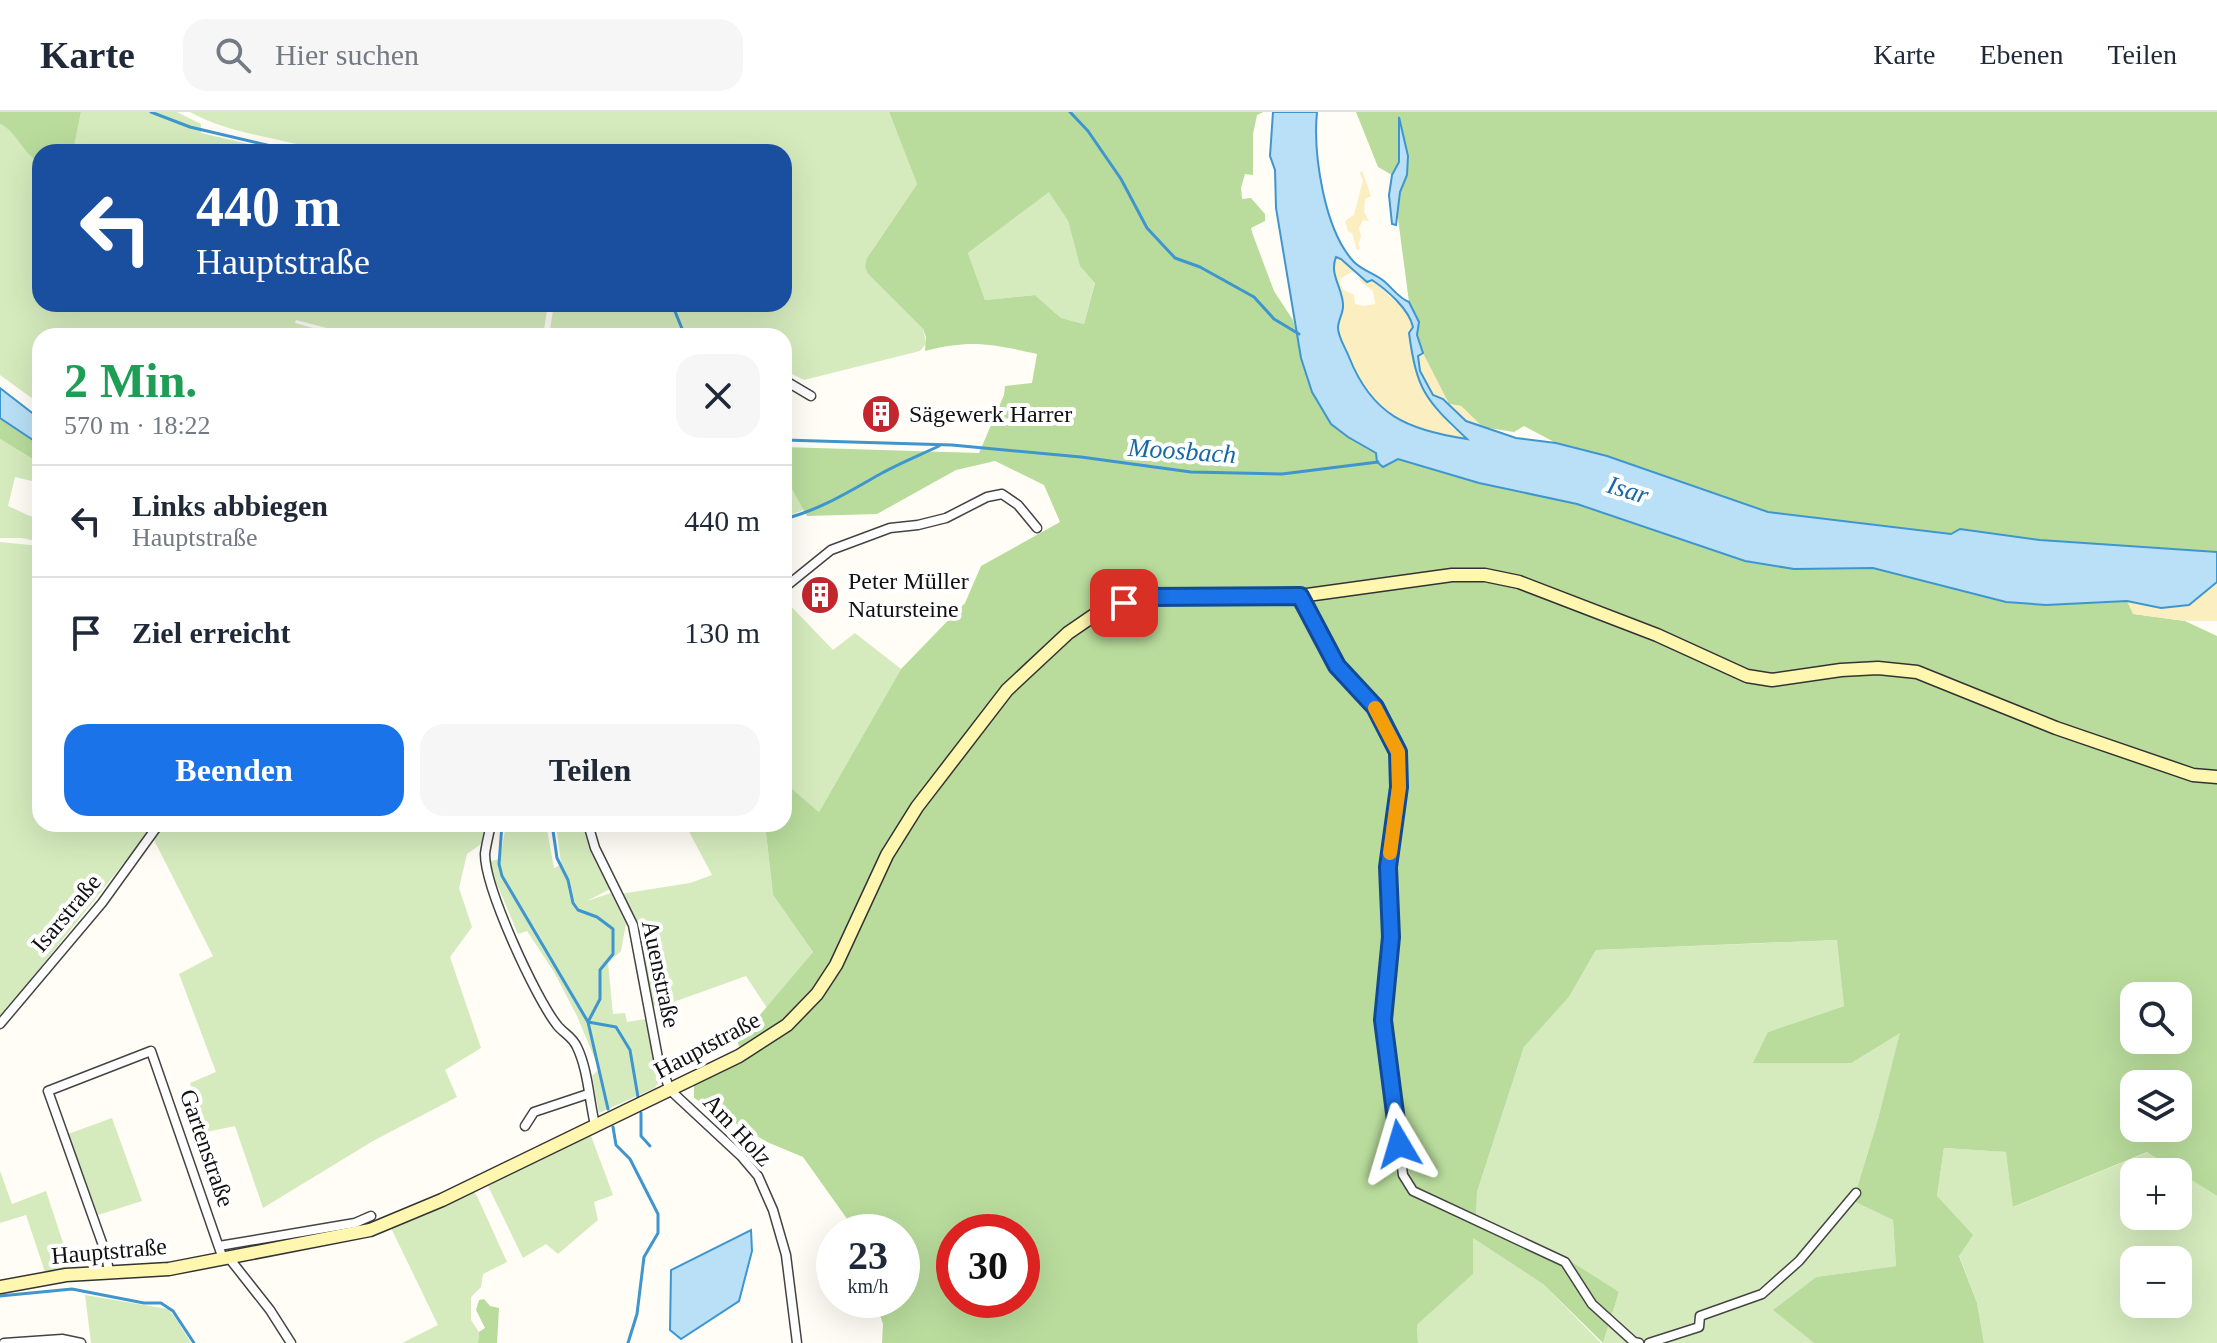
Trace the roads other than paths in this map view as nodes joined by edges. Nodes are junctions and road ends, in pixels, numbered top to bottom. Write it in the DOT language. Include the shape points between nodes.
graph roads {
  1 [pos="792,385"];
  2 [pos="811,396"];
  3 [pos="1037,528"];
  4 [pos="792,582"];
  5 [pos="1300,596"];
  6 [pos="2217,777"];
  7 [pos="153,832"];
  8 [pos="490,832"];
  9 [pos="590,832"];
  10 [pos="0,1024"];
  11 [pos="670,1090"];
  12 [pos="588,1094"];
  13 [pos="595,1125"];
  14 [pos="525,1126"];
  15 [pos="1856,1193"];
  16 [pos="371,1216"];
  17 [pos="224,1254"];
  18 [pos="109,1272"];
  19 [pos="0,1287"];
  20 [pos="1637,1342"];
  21 [pos="4,1343"];
  22 [pos="81,1343"];
  23 [pos="291,1343"];
  24 [pos="797,1343"];
  25 [pos="1649,1343"];
  1 -- 2 [label="street"];
  3 -- 4 [label="street" via="1002,494 987,497 946,518 890,528 831,550"];
  5 -- 6 [label="main road, Hauptstraße" via="1452,575 1496,577 1657,635 1747,676 1772,680 1878,668 1917,672 2056,728 2193,775"];
  5 -- 11 [label="main road, Hauptstraße" via="1145,597 1103,609 1068,633 1007,690 917,807 817,994 760,1044"];
  5 -- 20 [label="street" via="1337,666 1375,707 1398,752 1383,1020 1403,1175 1413,1191 1565,1262 1592,1304"];
  7 -- 10 [label="street, Isarstraße" via="102,903"];
  8 -- 12 [label="street" via="485,856 495,894 521,961 558,1027 576,1044"];
  9 -- 11 [label="street, Auenstraße" via="633,925 658,1058"];
  11 -- 13 [label="main road, Hauptstraße"];
  11 -- 24 [label="street, Am Holz" via="758,1176 786,1255"];
  12 -- 13 [label="street"];
  12 -- 14 [label="street" via="534,1112"];
  13 -- 17 [label="main road, Hauptstraße" via="392,1223 314,1242"];
  15 -- 25 [label="street" via="1799,1261 1762,1294 1700,1316 1699,1327"];
  16 -- 17 [label="street"];
  17 -- 18 [label="main road, Hauptstraße" via="169,1269"];
  17 -- 18 [label="street, Gartenstraße" via="151,1051 48,1091"];
  17 -- 23 [label="street, Gartenstraße"];
  18 -- 19 [label="main road, Hauptstraße"];
  21 -- 22 [label="street"];
}
